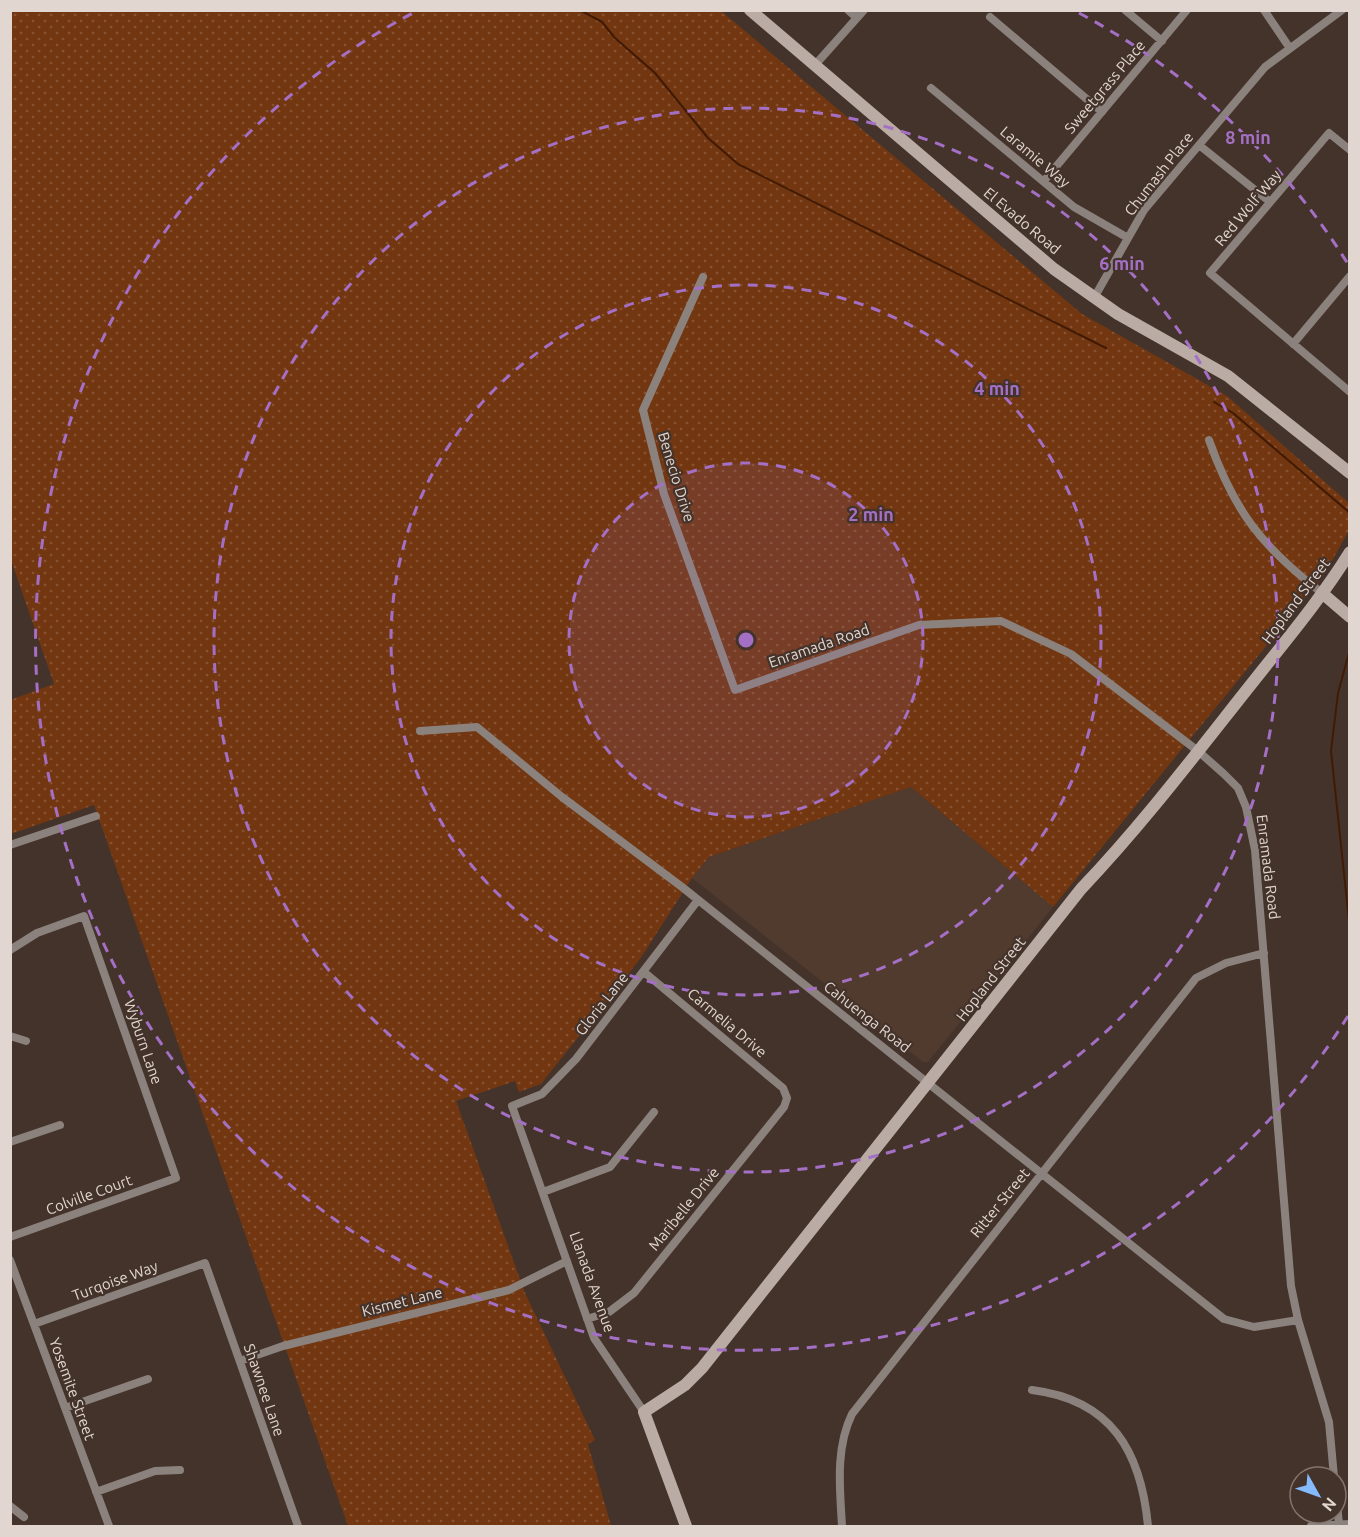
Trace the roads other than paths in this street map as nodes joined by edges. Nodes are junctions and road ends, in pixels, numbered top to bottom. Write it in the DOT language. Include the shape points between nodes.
graph roads {
  1 [pos="750,10"];
  2 [pos="848,10"];
  3 [pos="864,10"];
  4 [pos="1125,10"];
  5 [pos="1187,10"];
  6 [pos="1264,10"];
  7 [pos="1342,10"];
  8 [pos="990,17"];
  9 [pos="857,18"];
  10 [pos="1162,41"];
  11 [pos="1289,47"];
  12 [pos="815,65"];
  13 [pos="931,88"];
  14 [pos="1102,112"];
  15 [pos="1199,145"];
  16 [pos="1350,150"];
  17 [pos="1044,181"];
  18 [pos="1270,202"];
  19 [pos="1128,238"];
  20 [pos="1350,276"];
  21 [pos="704,277"];
  22 [pos="1094,298"];
  23 [pos="1293,344"];
  24 [pos="1350,392"];
  25 [pos="1209,440"];
  26 [pos="1350,473"];
  27 [pos="1350,552"];
  28 [pos="1322,593"];
  29 [pos="1350,617"];
  30 [pos="735,690"];
  31 [pos="420,731"];
  32 [pos="1198,751"];
  33 [pos="96,816"];
  34 [pos="10,845"];
  35 [pos="698,900"];
  36 [pos="10,950"];
  37 [pos="1264,953"];
  38 [pos="644,972"];
  39 [pos="10,1036"];
  40 [pos="26,1041"];
  41 [pos="929,1083"];
  42 [pos="787,1098"];
  43 [pos="512,1106"];
  44 [pos="654,1112"];
  45 [pos="60,1125"];
  46 [pos="10,1142"];
  47 [pos="1040,1174"];
  48 [pos="176,1178"];
  49 [pos="543,1192"];
  50 [pos="10,1237"];
  51 [pos="10,1260"];
  52 [pos="567,1261"];
  53 [pos="205,1263"];
  54 [pos="587,1319"];
  55 [pos="1298,1320"];
  56 [pos="34,1324"];
  57 [pos="240,1361"];
  58 [pos="148,1379"];
  59 [pos="1032,1390"];
  60 [pos="65,1408"];
  61 [pos="644,1412"];
  62 [pos="1333,1465"];
  63 [pos="180,1470"];
  64 [pos="96,1492"];
  65 [pos="10,1506"];
  66 [pos="24,1517"];
  67 [pos="1330,1525"];
  68 [pos="109,1527"];
  69 [pos="298,1527"];
  70 [pos="686,1527"];
  71 [pos="842,1527"];
  72 [pos="1148,1527"];
  73 [pos="1311,1527"];
  1 -- 12 [label="street, El Evado Road"];
  2 -- 9 [label="street"];
  3 -- 9 [label="street"];
  4 -- 10 [label="street"];
  5 -- 10 [label="street, Sweetgrass Place"];
  6 -- 11 [label="street"];
  7 -- 11 [label="street, Chumash Place"];
  8 -- 14 [label="street"];
  9 -- 12 [label="street"];
  10 -- 14 [label="street, Sweetgrass Place"];
  11 -- 15 [label="street, Chumash Place" via="1265,67"];
  12 -- 22 [label="street, El Evado Road" via="1054,269"];
  13 -- 17 [label="street, Laramie Way"];
  14 -- 17 [label="street, Sweetgrass Place"];
  15 -- 18 [label="street"];
  15 -- 19 [label="street, Chumash Place" via="1144,210"];
  16 -- 18 [label="street, Red Wolf Way" via="1329,133"];
  17 -- 19 [label="street, Laramie Way" via="1084,214"];
  18 -- 23 [label="street, Red Wolf Way" via="1210,273"];
  19 -- 22 [label="street, Chumash Place"];
  20 -- 23 [label="street"];
  21 -- 30 [label="street, Benecio Drive" via="643,410 664,494"];
  22 -- 26 [label="street, El Evado Road" via="1228,376"];
  23 -- 24 [label="street"];
  25 -- 28 [label="street" via="1222,477 1254,530 1278,557"];
  27 -- 28 [label="street, Hopland Street"];
  28 -- 29 [label="street"];
  28 -- 32 [label="street, Hopland Street"];
  30 -- 32 [label="street, Enramada Road" via="919,625 1001,621 1071,654"];
  31 -- 35 [label="street, Cahuenga Road" via="477,727"];
  32 -- 37 [label="street, Enramada Road" via="1238,788 1252,824"];
  32 -- 41 [label="street, Hopland Street" via="1081,889"];
  33 -- 34 [label="street"];
  35 -- 38 [label="street, Gloria Lane"];
  35 -- 41 [label="street, Cahuenga Road"];
  36 -- 48 [label="street, Wyburn Lane" via="37,933 84,916"];
  37 -- 47 [label="street, Ritter Street" via="1226,963 1196,978"];
  37 -- 55 [label="street, Enramada Road"];
  38 -- 42 [label="street, Carmelia Drive" via="783,1088"];
  38 -- 43 [label="street, Gloria Lane" via="554,1083 542,1094"];
  39 -- 40 [label="street"];
  41 -- 47 [label="street, Cahuenga Road"];
  41 -- 61 [label="street, Hopland Street" via="702,1368 685,1385"];
  42 -- 54 [label="street, Maribelle Drive" via="784,1107 634,1293 609,1312"];
  43 -- 49 [label="street, Llanada Avenue"];
  44 -- 49 [label="street" via="610,1167"];
  45 -- 46 [label="street"];
  47 -- 55 [label="street, Cahuenga Road" via="1224,1319 1254,1327"];
  47 -- 71 [label="street, Ritter Street" via="852,1414 843,1443 840,1474"];
  48 -- 50 [label="street, Colville Court"];
  49 -- 52 [label="street, Llanada Avenue"];
  51 -- 56 [label="street, Yosemite Street"];
  52 -- 54 [label="street, Llanada Avenue"];
  52 -- 57 [label="street, Kismet Lane" via="510,1290 295,1343"];
  53 -- 56 [label="street, Turqoise Way"];
  53 -- 57 [label="street, Shawnee Lane"];
  54 -- 61 [label="street, Llanada Avenue" via="594,1338"];
  55 -- 62 [label="street, Enramada Road" via="1329,1422"];
  56 -- 60 [label="street, Yosemite Street"];
  57 -- 69 [label="street, Shawnee Lane"];
  58 -- 60 [label="street"];
  59 -- 72 [label="street" via="1072,1398 1120,1436 1138,1467"];
  60 -- 64 [label="street, Yosemite Street"];
  61 -- 70 [label="street, Llanada Avenue"];
  63 -- 64 [label="street" via="155,1472"];
  64 -- 68 [label="street, Yosemite Street"];
  65 -- 66 [label="street"];
  67 -- 73 [label="street"];
}
